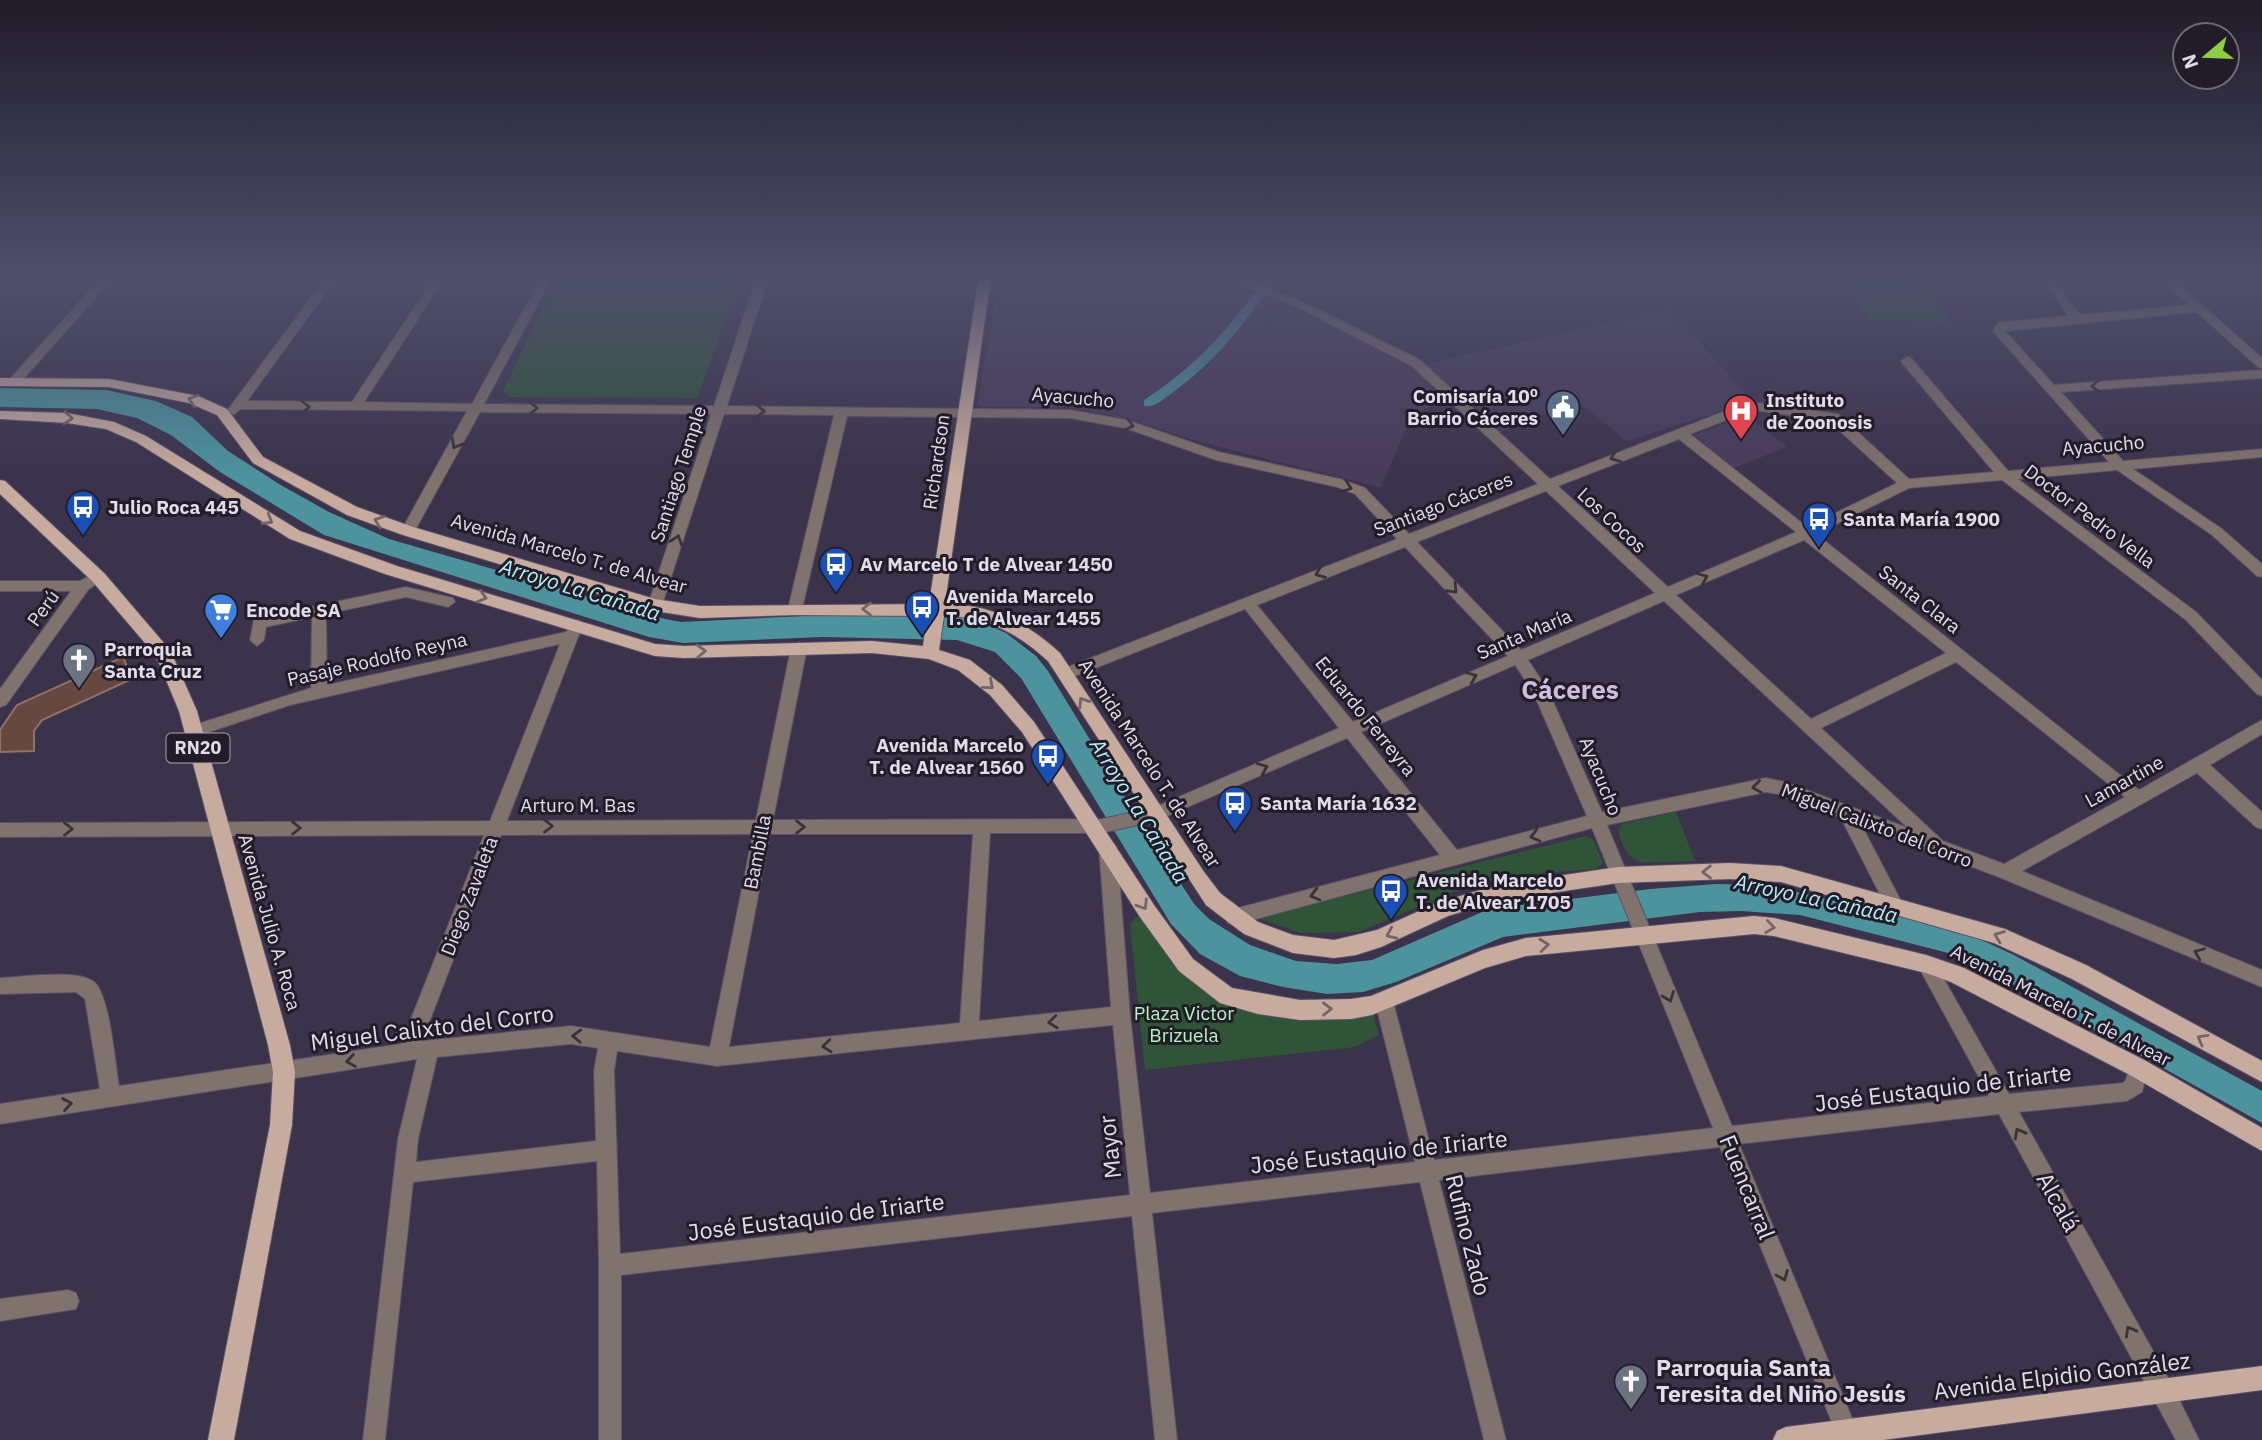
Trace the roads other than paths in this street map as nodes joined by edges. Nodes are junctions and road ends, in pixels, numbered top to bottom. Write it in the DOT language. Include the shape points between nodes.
graph roads {
  1 [pos="45,343"];
  2 [pos="283,343"];
  3 [pos="397,343"];
  4 [pos="511,343"];
  5 [pos="741,343"];
  6 [pos="975,343"];
  7 [pos="1377,343"];
  8 [pos="2010,343"];
  9 [pos="2238,343"];
  10 [pos="1907,361"];
  11 [pos="2262,364"];
  12 [pos="2262,374"];
  13 [pos="6,383"];
  14 [pos="2051,389"];
  15 [pos="237,405"];
  16 [pos="355,407"];
  17 [pos="476,408"];
  18 [pos="719,411"];
  19 [pos="841,413"];
  20 [pos="964,414"];
  21 [pos="0,415"];
  22 [pos="228,419"];
  23 [pos="1679,432"];
  24 [pos="2256,453"];
  25 [pos="2119,465"];
  26 [pos="2262,465"];
  27 [pos="2003,474"];
  28 [pos="1545,484"];
  29 [pos="1906,484"];
  30 [pos="0,485"];
  31 [pos="408,531"];
  32 [pos="1807,533"];
  33 [pos="1406,539"];
  34 [pos="2262,572"];
  35 [pos="91,581"];
  36 [pos="0,586"];
  37 [pos="1665,594"];
  38 [pos="448,602"];
  39 [pos="1247,602"];
  40 [pos="655,604"];
  41 [pos="796,609"];
  42 [pos="319,610"];
  43 [pos="935,613"];
  44 [pos="575,630"];
  45 [pos="257,639"];
  46 [pos="931,647"];
  47 [pos="799,648"];
  48 [pos="1958,654"];
  49 [pos="1518,657"];
  50 [pos="1065,674"];
  51 [pos="2262,690"];
  52 [pos="319,691"];
  53 [pos="0,701"];
  54 [pos="2262,726"];
  55 [pos="1809,727"];
  56 [pos="1350,730"];
  57 [pos="194,731"];
  58 [pos="2199,765"];
  59 [pos="2136,797"];
  60 [pos="1155,814"];
  61 [pos="1848,814"];
  62 [pos="1597,820"];
  63 [pos="2262,822"];
  64 [pos="496,826"];
  65 [pos="1098,826"];
  66 [pos="762,827"];
  67 [pos="982,827"];
  68 [pos="219,828"];
  69 [pos="0,830"];
  70 [pos="1108,848"];
  71 [pos="1943,850"];
  72 [pos="1452,857"];
  73 [pos="2005,872"];
  74 [pos="1620,879"];
  75 [pos="1894,905"];
  76 [pos="1234,917"];
  77 [pos="1641,929"];
  78 [pos="1926,964"];
  79 [pos="2262,979"];
  80 [pos="0,986"];
  81 [pos="1384,1001"];
  82 [pos="1121,1015"];
  83 [pos="969,1031"];
  84 [pos="609,1039"];
  85 [pos="418,1050"];
  86 [pos="717,1057"];
  87 [pos="2138,1068"];
  88 [pos="284,1072"];
  89 [pos="2262,1072"];
  90 [pos="111,1096"];
  91 [pos="2003,1104"];
  92 [pos="0,1114"];
  93 [pos="1727,1138"];
  94 [pos="2262,1140"];
  95 [pos="605,1150"];
  96 [pos="1427,1171"];
  97 [pos="405,1173"];
  98 [pos="1141,1204"];
  99 [pos="610,1266"];
  100 [pos="68,1301"];
  101 [pos="0,1310"];
  102 [pos="2262,1378"];
  103 [pos="2163,1391"];
  104 [pos="1848,1436"];
  105 [pos="221,1440"];
  106 [pos="374,1440"];
  107 [pos="610,1440"];
  108 [pos="1166,1440"];
  109 [pos="1494,1440"];
  110 [pos="1786,1440"];
  111 [pos="2188,1440"];
  1 -- 13 [label="street"];
  2 -- 15 [label="street"];
  3 -- 16 [label="street"];
  4 -- 17 [label="street"];
  5 -- 18 [label="street, Santiago Temple"];
  6 -- 20 [label="main road, Richardson"];
  7 -- 28 [label="street, Los Cocos" via="1416,363"];
  8 -- 14 [label="street"];
  9 -- 11 [label="street"];
  10 -- 27 [label="street, Doctor Pedro Vella"];
  12 -- 14 [label="street, one-way"];
  22 -- 13 [label="main road, Avenida Marcelo T. de Alvear, one-way" via="211,405 193,399 120,384"];
  14 -- 25 [label="street"];
  15 -- 16 [label="street, Ayacucho, one-way"];
  15 -- 22 [label="street"];
  16 -- 17 [label="street, Ayacucho"];
  17 -- 18 [label="street, Ayacucho, one-way"];
  17 -- 31 [label="street, one-way"];
  18 -- 19 [label="street, Ayacucho, one-way"];
  40 -- 18 [label="street, Santiago Temple, one-way"];
  19 -- 20 [label="street, Ayacucho"];
  19 -- 41 [label="street"];
  20 -- 33 [label="street, Ayacucho, one-way" via="1056,413 1096,418 1216,456 1340,484 1360,491"];
  20 -- 43 [label="main road, Richardson"];
  21 -- 44 [label="main road, Avenida Marcelo T. de Alvear, one-way" via="109,425 141,439 295,535"];
  31 -- 22 [label="main road, Avenida Marcelo T. de Alvear, one-way" via="337,504 267,466 251,454"];
  23 -- 28 [label="street, Santiago Cáceres, one-way"];
  23 -- 29 [label="street, Santiago Cáceres" via="1753,406 1824,415 1841,422"];
  23 -- 32 [label="street, Santa Clara"];
  24 -- 25 [label="street, Ayacucho"];
  24 -- 26 [label="street"];
  25 -- 27 [label="street, Ayacucho"];
  25 -- 34 [label="street" via="2217,532"];
  27 -- 29 [label="street, Ayacucho"];
  27 -- 51 [label="street, Doctor Pedro Vella" via="2191,616"];
  28 -- 33 [label="street, Santiago Cáceres"];
  28 -- 37 [label="street, Los Cocos"];
  29 -- 32 [label="street, Santa María"];
  30 -- 35 [label="main road, Avenida Julio A. Roca / RN20"];
  31 -- 40 [label="main road, Avenida Marcelo T. de Alvear"];
  37 -- 32 [label="street, Santa María, one-way"];
  32 -- 48 [label="street, Santa Clara"];
  33 -- 39 [label="street, Santiago Cáceres, one-way"];
  33 -- 49 [label="street, Ayacucho, one-way"];
  35 -- 36 [label="street"];
  35 -- 53 [label="street, Perú"];
  35 -- 57 [label="main road, Avenida Julio A. Roca / RN20" via="167,661"];
  37 -- 49 [label="street, Santa María"];
  37 -- 55 [label="street, Los Cocos"];
  38 -- 42 [label="street" via="405,592"];
  39 -- 50 [label="street, Santiago Cáceres"];
  39 -- 56 [label="street, Eduardo Ferreyra"];
  40 -- 41 [label="main road, Avenida Marcelo T. de Alvear" via="700,612"];
  43 -- 41 [label="main road, Avenida Marcelo T. de Alvear, one-way"];
  42 -- 45 [label="street" via="259,623"];
  42 -- 52 [label="street"];
  43 -- 46 [label="main road, Richardson"];
  43 -- 50 [label="main road, Avenida Marcelo T. de Alvear" via="981,614 1007,622 1039,643"];
  44 -- 47 [label="main road, Avenida Marcelo T. de Alvear, one-way" via="656,650"];
  44 -- 52 [label="street, Pasaje Rodolfo Reyna"];
  44 -- 64 [label="street, Diego Zavaleta"];
  46 -- 47 [label="main road, Avenida Marcelo T. de Alvear"];
  46 -- 65 [label="main road, Avenida Marcelo T. de Alvear, one-way" via="996,690"];
  47 -- 66 [label="street, Bambilla"];
  48 -- 55 [label="street"];
  48 -- 59 [label="street, Santa Clara"];
  56 -- 49 [label="street, Santa María, one-way"];
  49 -- 62 [label="street, Ayacucho" via="1555,718"];
  60 -- 50 [label="main road, Avenida Marcelo T. de Alvear, one-way"];
  52 -- 57 [label="street, Pasaje Rodolfo Reyna"];
  54 -- 58 [label="street, Lamartine"];
  55 -- 71 [label="street, Los Cocos"];
  60 -- 56 [label="street, Santa María, one-way"];
  56 -- 72 [label="street, Eduardo Ferreyra"];
  57 -- 68 [label="main road, Avenida Julio A. Roca / RN20"];
  58 -- 59 [label="street, Lamartine"];
  58 -- 63 [label="street"];
  59 -- 73 [label="street, Lamartine"];
  60 -- 65 [label="street, Arturo M. Bas"];
  60 -- 76 [label="main road, Avenida Marcelo T. de Alvear" via="1196,878"];
  61 -- 62 [label="street, Miguel Calixto del Corro, one-way" via="1766,785"];
  61 -- 71 [label="street, Miguel Calixto del Corro"];
  61 -- 75 [label="street"];
  62 -- 72 [label="street, Miguel Calixto del Corro, one-way"];
  62 -- 74 [label="street, Ayacucho"];
  64 -- 66 [label="street, Arturo M. Bas, one-way"];
  68 -- 64 [label="street, Arturo M. Bas, one-way"];
  64 -- 85 [label="street, Diego Zavaleta"];
  65 -- 67 [label="street, Arturo M. Bas"];
  65 -- 70 [label="main road, Avenida Marcelo T. de Alvear"];
  66 -- 67 [label="street, Arturo M. Bas, one-way"];
  66 -- 86 [label="street, Bambilla"];
  67 -- 83 [label="street"];
  69 -- 68 [label="street, Arturo M. Bas, one-way"];
  68 -- 88 [label="main road, Avenida Julio A. Roca / RN20"];
  70 -- 81 [label="main road, Avenida Marcelo T. de Alvear, one-way" via="1186,965 1227,996 1300,1010 1351,1009"];
  70 -- 82 [label="street, Mayor"];
  71 -- 73 [label="street, Miguel Calixto del Corro"];
  72 -- 76 [label="street, Miguel Calixto del Corro, one-way"];
  79 -- 73 [label="street, Miguel Calixto del Corro, one-way"];
  75 -- 74 [label="main road, Avenida Marcelo T. de Alvear, one-way" via="1781,874 1730,871"];
  74 -- 76 [label="main road, Avenida Marcelo T. de Alvear, one-way" via="1497,892 1356,946 1334,949 1293,944"];
  74 -- 77 [label="street, Ayacucho"];
  89 -- 75 [label="main road, Avenida Marcelo T. de Alvear, one-way" via="2042,954 1976,928"];
  77 -- 78 [label="main road, Avenida Marcelo T. de Alvear, one-way" via="1774,927"];
  81 -- 77 [label="main road, Avenida Marcelo T. de Alvear, one-way" via="1504,952"];
  77 -- 93 [label="street, Fuencarral, one-way"];
  78 -- 87 [label="main road, Avenida Marcelo T. de Alvear" via="1979,985"];
  78 -- 91 [label="street, Alcalá"];
  80 -- 90 [label="street" via="86,987 94,995"];
  81 -- 96 [label="street, Rufino Zado"];
  82 -- 83 [label="street, Miguel Calixto del Corro, one-way"];
  82 -- 98 [label="street, Mayor"];
  83 -- 86 [label="street, Miguel Calixto del Corro, one-way"];
  84 -- 85 [label="street, Miguel Calixto del Corro, one-way" via="571,1035"];
  84 -- 86 [label="street, Miguel Calixto del Corro"];
  84 -- 95 [label="street" via="604,1071"];
  85 -- 88 [label="street, Miguel Calixto del Corro, one-way"];
  85 -- 97 [label="street, Diego Zavaleta"];
  87 -- 91 [label="street, José Eustaquio de Iriarte" via="2135,1085 2127,1092"];
  87 -- 94 [label="main road, Avenida Marcelo T. de Alvear"];
  88 -- 90 [label="street, Miguel Calixto del Corro"];
  88 -- 105 [label="main road, Avenida Julio A. Roca / RN20" via="281,1125"];
  92 -- 90 [label="street, Miguel Calixto del Corro, one-way"];
  91 -- 93 [label="street, José Eustaquio de Iriarte"];
  103 -- 91 [label="street, Alcalá, one-way"];
  93 -- 96 [label="street, José Eustaquio de Iriarte"];
  93 -- 104 [label="street, Fuencarral, one-way"];
  95 -- 97 [label="street"];
  95 -- 99 [label="street"];
  96 -- 98 [label="street, José Eustaquio de Iriarte"];
  96 -- 109 [label="street, Rufino Zado"];
  97 -- 106 [label="street, Diego Zavaleta"];
  98 -- 99 [label="street, José Eustaquio de Iriarte"];
  98 -- 108 [label="street, Mayor"];
  99 -- 107 [label="street"];
  100 -- 101 [label="street"];
  102 -- 103 [label="main road, Avenida Elpidio González"];
  103 -- 104 [label="main road, Avenida Elpidio González"];
  103 -- 111 [label="street, Alcalá"];
  104 -- 110 [label="main road, Avenida Elpidio González"];
}
